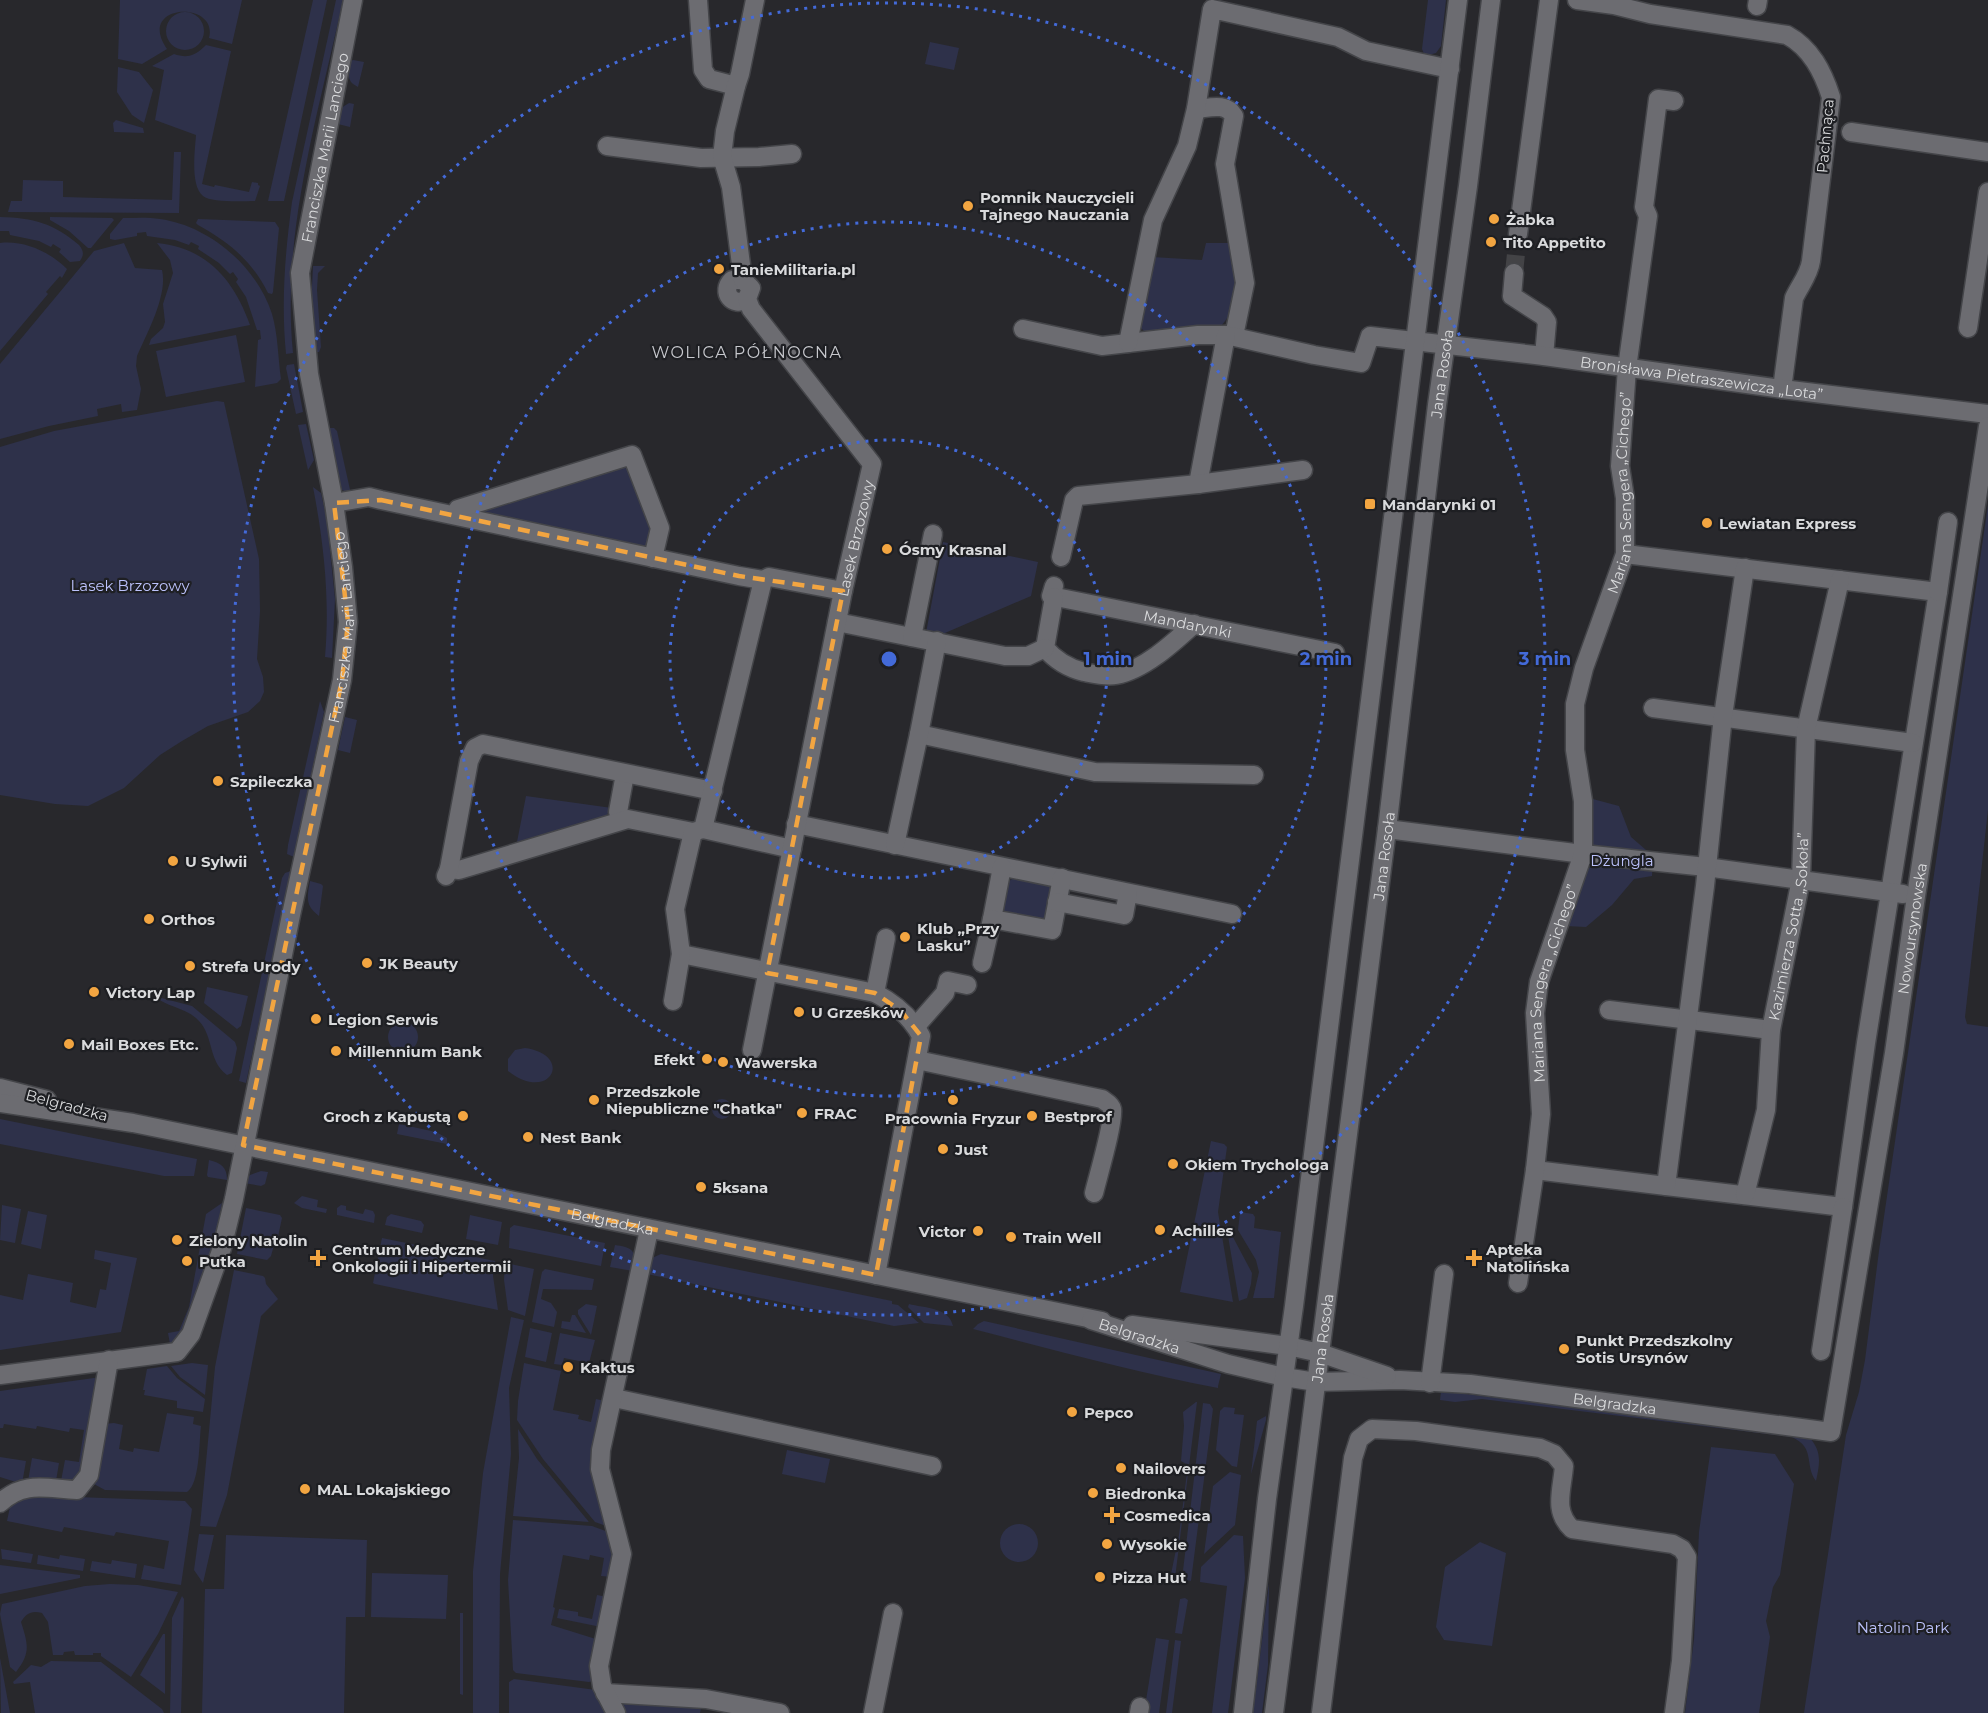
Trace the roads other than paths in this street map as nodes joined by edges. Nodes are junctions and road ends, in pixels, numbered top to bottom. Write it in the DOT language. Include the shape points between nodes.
graph roads {
  1 [pos="353,0"];
  2 [pos="698,0"];
  3 [pos="755,0"];
  4 [pos="1458,0"];
  5 [pos="1491,0"];
  6 [pos="1549,0"];
  7 [pos="1577,0"];
  8 [pos="1450,69"];
  9 [pos="736,86"];
  10 [pos="1674,101"];
  11 [pos="1196,109"];
  12 [pos="1851,132"];
  13 [pos="607,146"];
  14 [pos="1988,152"];
  15 [pos="792,154"];
  16 [pos="722,157"];
  17 [pos="1988,192"];
  18 [pos="1518,234"];
  19 [pos="1514,273"];
  20 [pos="744,280"];
  21 [pos="747,299"];
  22 [pos="1023,328"];
  23 [pos="1968,328"];
  24 [pos="1230,335"];
  25 [pos="1416,342"];
  26 [pos="1128,343"];
  27 [pos="1446,346"];
  28 [pos="1544,356"];
  29 [pos="1627,368"];
  30 [pos="1782,388"];
  31 [pos="1988,414"];
  32 [pos="1988,426"];
  33 [pos="1303,470"];
  34 [pos="1198,484"];
  35 [pos="334,503"];
  36 [pos="456,515"];
  37 [pos="1948,522"];
  38 [pos="933,534"];
  39 [pos="1625,554"];
  40 [pos="1061,557"];
  41 [pos="653,558"];
  42 [pos="1745,568"];
  43 [pos="763,580"];
  44 [pos="1840,580"];
  45 [pos="843,591"];
  46 [pos="1938,592"];
  47 [pos="837,622"];
  48 [pos="1194,624"];
  49 [pos="912,637"];
  50 [pos="937,641"];
  51 [pos="1044,648"];
  52 [pos="1335,653"];
  53 [pos="1653,708"];
  54 [pos="1723,716"];
  55 [pos="1806,729"];
  56 [pos="919,734"];
  57 [pos="1913,743"];
  58 [pos="625,774"];
  59 [pos="1254,775"];
  60 [pos="712,791"];
  61 [pos="622,820"];
  62 [pos="796,824"];
  63 [pos="1387,829"];
  64 [pos="698,831"];
  65 [pos="895,845"];
  66 [pos="792,849"];
  67 [pos="1583,854"];
  68 [pos="1002,867"];
  69 [pos="1706,867"];
  70 [pos="1062,878"];
  71 [pos="1801,879"];
  72 [pos="1890,891"];
  73 [pos="1128,893"];
  74 [pos="1916,896"];
  75 [pos="1057,902"];
  76 [pos="1232,914"];
  77 [pos="992,918"];
  78 [pos="886,938"];
  79 [pos="681,954"];
  80 [pos="982,963"];
  81 [pos="767,973"];
  82 [pos="967,985"];
  83 [pos="875,993"];
  84 [pos="674,1002"];
  85 [pos="1609,1010"];
  86 [pos="1688,1019"];
  87 [pos="916,1026"];
  88 [pos="1771,1030"];
  89 [pos="752,1050"];
  90 [pos="917,1060"];
  91 [pos="0,1088"];
  92 [pos="0,1103"];
  93 [pos="133,1123"];
  94 [pos="243,1146"];
  95 [pos="1535,1170"];
  96 [pos="1666,1186"];
  97 [pos="1094,1192"];
  98 [pos="1745,1195"];
  99 [pos="1843,1207"];
  100 [pos="649,1230"];
  101 [pos="1444,1274"];
  102 [pos="876,1275"];
  103 [pos="1518,1283"];
  104 [pos="1091,1320"];
  105 [pos="1288,1346"];
  106 [pos="1821,1350"];
  107 [pos="1320,1353"];
  108 [pos="109,1360"];
  109 [pos="0,1375"];
  110 [pos="1284,1377"];
  111 [pos="1400,1380"];
  112 [pos="1316,1382"];
  113 [pos="1430,1383"];
  114 [pos="614,1398"];
  115 [pos="1831,1432"];
  116 [pos="932,1466"];
  117 [pos="0,1503"];
  118 [pos="893,1613"];
  119 [pos="605,1693"];
  120 [pos="616,1713"];
  121 [pos="780,1713"];
  122 [pos="873,1713"];
  123 [pos="1243,1713"];
  124 [pos="1274,1713"];
  125 [pos="1321,1713"];
  126 [pos="1674,1713"];
  1 -- 35 [label="street, Franciszka Marii Lanciego" via="300,273 309,374"];
  2 -- 9 [label="street" via="703,70 710,79"];
  3 -- 9 [label="street, Lasek Brzozowy"];
  4 -- 8 [label="street, Jana Rosoła"];
  5 -- 27 [label="street, Jana Rosoła"];
  6 -- 18 [label="street"];
  7 -- 30 [label="street, Pachnąca" via="1787,35 1806,48 1824,76 1831,97 1812,261 1794,298"];
  8 -- 11 [label="street" via="1366,51 1338,37 1212,9"];
  8 -- 25 [label="street, Jana Rosoła"];
  9 -- 16 [label="street, Lasek Brzozowy"];
  10 -- 29 [label="street, Mariana Sengera „Cichego”" via="1658,99 1644,207 1648,216"];
  11 -- 24 [label="street" via="1224,107 1234,116 1225,164 1245,283"];
  11 -- 26 [label="street" via="1187,146 1153,220"];
  12 -- 14 [label="street"];
  13 -- 16 [label="street" via="680,156"];
  15 -- 16 [label="street"];
  16 -- 20 [label="street, Lasek Brzozowy" via="731,187"];
  17 -- 23 [label="street"];
  19 -- 28 [label="street" via="1512,296 1547,322"];
  20 -- 21 [label="street, Lasek Brzozowy" via="751,288"];
  20 -- 21 [label="street" via="732,280 720,290 735,302"];
  21 -- 45 [label="street, Lasek Brzozowy" via="873,464"];
  22 -- 26 [label="street" via="1102,346"];
  24 -- 25 [label="street, Bronisława Pietraszewicza „Lota”" via="1361,363 1370,336"];
  24 -- 26 [label="street"];
  24 -- 34 [label="street"];
  25 -- 27 [label="street, Bronisława Pietraszewicza „Lota”"];
  25 -- 105 [label="street, Jana Rosoła"];
  27 -- 28 [label="street, Bronisława Pietraszewicza „Lota”"];
  27 -- 63 [label="street, Jana Rosoła"];
  28 -- 29 [label="street, Bronisława Pietraszewicza „Lota”"];
  29 -- 30 [label="street, Bronisława Pietraszewicza „Lota”"];
  29 -- 39 [label="street, Mariana Sengera „Cichego”" via="1620,466"];
  30 -- 31 [label="street, Bronisława Pietraszewicza „Lota”"];
  32 -- 74 [label="street, Nowoursynowska"];
  33 -- 34 [label="street"];
  34 -- 40 [label="street" via="1078,496"];
  35 -- 36 [label="street" via="369,498"];
  35 -- 94 [label="street, Franciszka Marii Lanciego" via="347,612 342,680"];
  36 -- 41 [label="street"];
  36 -- 41 [label="street" via="458,509 636,452 660,528"];
  37 -- 46 [label="street"];
  38 -- 49 [label="street"];
  39 -- 42 [label="street"];
  39 -- 67 [label="street, Mariana Sengera „Cichego”" via="1575,704"];
  41 -- 43 [label="street"];
  42 -- 44 [label="street"];
  42 -- 54 [label="street"];
  43 -- 45 [label="street" via="769,577"];
  43 -- 60 [label="street"];
  44 -- 46 [label="street"];
  44 -- 55 [label="street, Kazimierza Sotta „Sokoła”"];
  45 -- 47 [label="street, Lasek Brzozowy"];
  46 -- 57 [label="street"];
  47 -- 49 [label="street"];
  47 -- 62 [label="street, Lasek Brzozowy"];
  48 -- 51 [label="street" via="1160,653 1115,676 1080,671 1060,663"];
  48 -- 51 [label="street, Mandarynki" via="1054,592"];
  48 -- 52 [label="street, Mandarynki"];
  49 -- 50 [label="street"];
  50 -- 51 [label="street" via="1016,657"];
  50 -- 56 [label="street"];
  53 -- 54 [label="street"];
  54 -- 55 [label="street"];
  54 -- 69 [label="street"];
  55 -- 57 [label="street"];
  55 -- 71 [label="street, Kazimierza Sotta „Sokoła”"];
  56 -- 59 [label="street" via="1095,772"];
  56 -- 65 [label="street"];
  57 -- 72 [label="street"];
  58 -- 60 [label="street"];
  58 -- 61 [label="street" via="618,812"];
  58 -- 61 [label="street" via="483,744 475,748 468,761 447,873"];
  60 -- 64 [label="street"];
  61 -- 64 [label="street"];
  62 -- 65 [label="street"];
  62 -- 66 [label="street, Lasek Brzozowy"];
  63 -- 67 [label="street"];
  63 -- 107 [label="street, Jana Rosoła"];
  64 -- 66 [label="street"];
  64 -- 79 [label="street" via="675,909"];
  65 -- 68 [label="street"];
  66 -- 81 [label="street, Lasek Brzozowy"];
  67 -- 69 [label="street"];
  67 -- 95 [label="street, Mariana Sengera „Cichego”" via="1539,982 1535,1013 1541,1114"];
  68 -- 70 [label="street"];
  68 -- 77 [label="street"];
  69 -- 71 [label="street"];
  69 -- 86 [label="street"];
  70 -- 73 [label="street"];
  70 -- 75 [label="street"];
  71 -- 72 [label="street"];
  71 -- 88 [label="street, Kazimierza Sotta „Sokoła”"];
  72 -- 74 [label="street"];
  72 -- 99 [label="street"];
  73 -- 75 [label="street" via="1124,915"];
  73 -- 76 [label="street"];
  74 -- 115 [label="street, Nowoursynowska"];
  75 -- 77 [label="street" via="1052,930"];
  77 -- 80 [label="street"];
  78 -- 83 [label="street"];
  79 -- 81 [label="street"];
  79 -- 84 [label="street"];
  81 -- 83 [label="street"];
  81 -- 89 [label="street, Lasek Brzozowy"];
  82 -- 87 [label="street" via="948,981 945,993"];
  83 -- 87 [label="street" via="890,1001"];
  85 -- 86 [label="street"];
  86 -- 88 [label="street"];
  86 -- 96 [label="street"];
  87 -- 90 [label="street" via="921,1036"];
  88 -- 98 [label="street, Kazimierza Sotta „Sokoła”" via="1766,1110"];
  90 -- 97 [label="street" via="1102,1099 1110,1104 1110,1124"];
  90 -- 102 [label="street"];
  91 -- 93 [label="street, Belgradzka"];
  92 -- 93 [label="street, Belgradzka"];
  93 -- 94 [label="street, Belgradzka"];
  94 -- 100 [label="street, Belgradzka"];
  94 -- 108 [label="street, Franciszka Marii Lanciego" via="222,1248 191,1335 177,1352"];
  95 -- 96 [label="street"];
  95 -- 103 [label="street, Mariana Sengera „Cichego”"];
  96 -- 98 [label="street"];
  98 -- 99 [label="street"];
  99 -- 106 [label="street"];
  100 -- 102 [label="street, Belgradzka"];
  100 -- 114 [label="street"];
  101 -- 113 [label="street"];
  102 -- 104 [label="street, Belgradzka"];
  104 -- 105 [label="street, Belgradzka"];
  104 -- 110 [label="street, Belgradzka" via="1215,1360"];
  105 -- 107 [label="street, Belgradzka"];
  105 -- 110 [label="street, Jana Rosoła"];
  107 -- 111 [label="street, Belgradzka"];
  107 -- 112 [label="street, Jana Rosoła"];
  108 -- 109 [label="street"];
  108 -- 117 [label="street" via="85,1482 77,1490 21,1488"];
  110 -- 112 [label="street, Belgradzka"];
  110 -- 123 [label="street, Jana Rosoła"];
  111 -- 112 [label="street, Belgradzka"];
  111 -- 113 [label="street, Belgradzka"];
  112 -- 124 [label="street, Jana Rosoła"];
  113 -- 115 [label="street, Belgradzka" via="1470,1384"];
  114 -- 116 [label="street"];
  114 -- 119 [label="street" via="600,1469 626,1554 598,1666"];
  118 -- 122 [label="street"];
  119 -- 120 [label="street"];
  119 -- 121 [label="street" via="706,1699"];
  125 -- 126 [label="street" via="1353,1458 1359,1439 1372,1429 1540,1448 1554,1454 1564,1466 1560,1511 1572,1529 1673,1544 1682,1549 1687,1557 1686,1581"];
}
